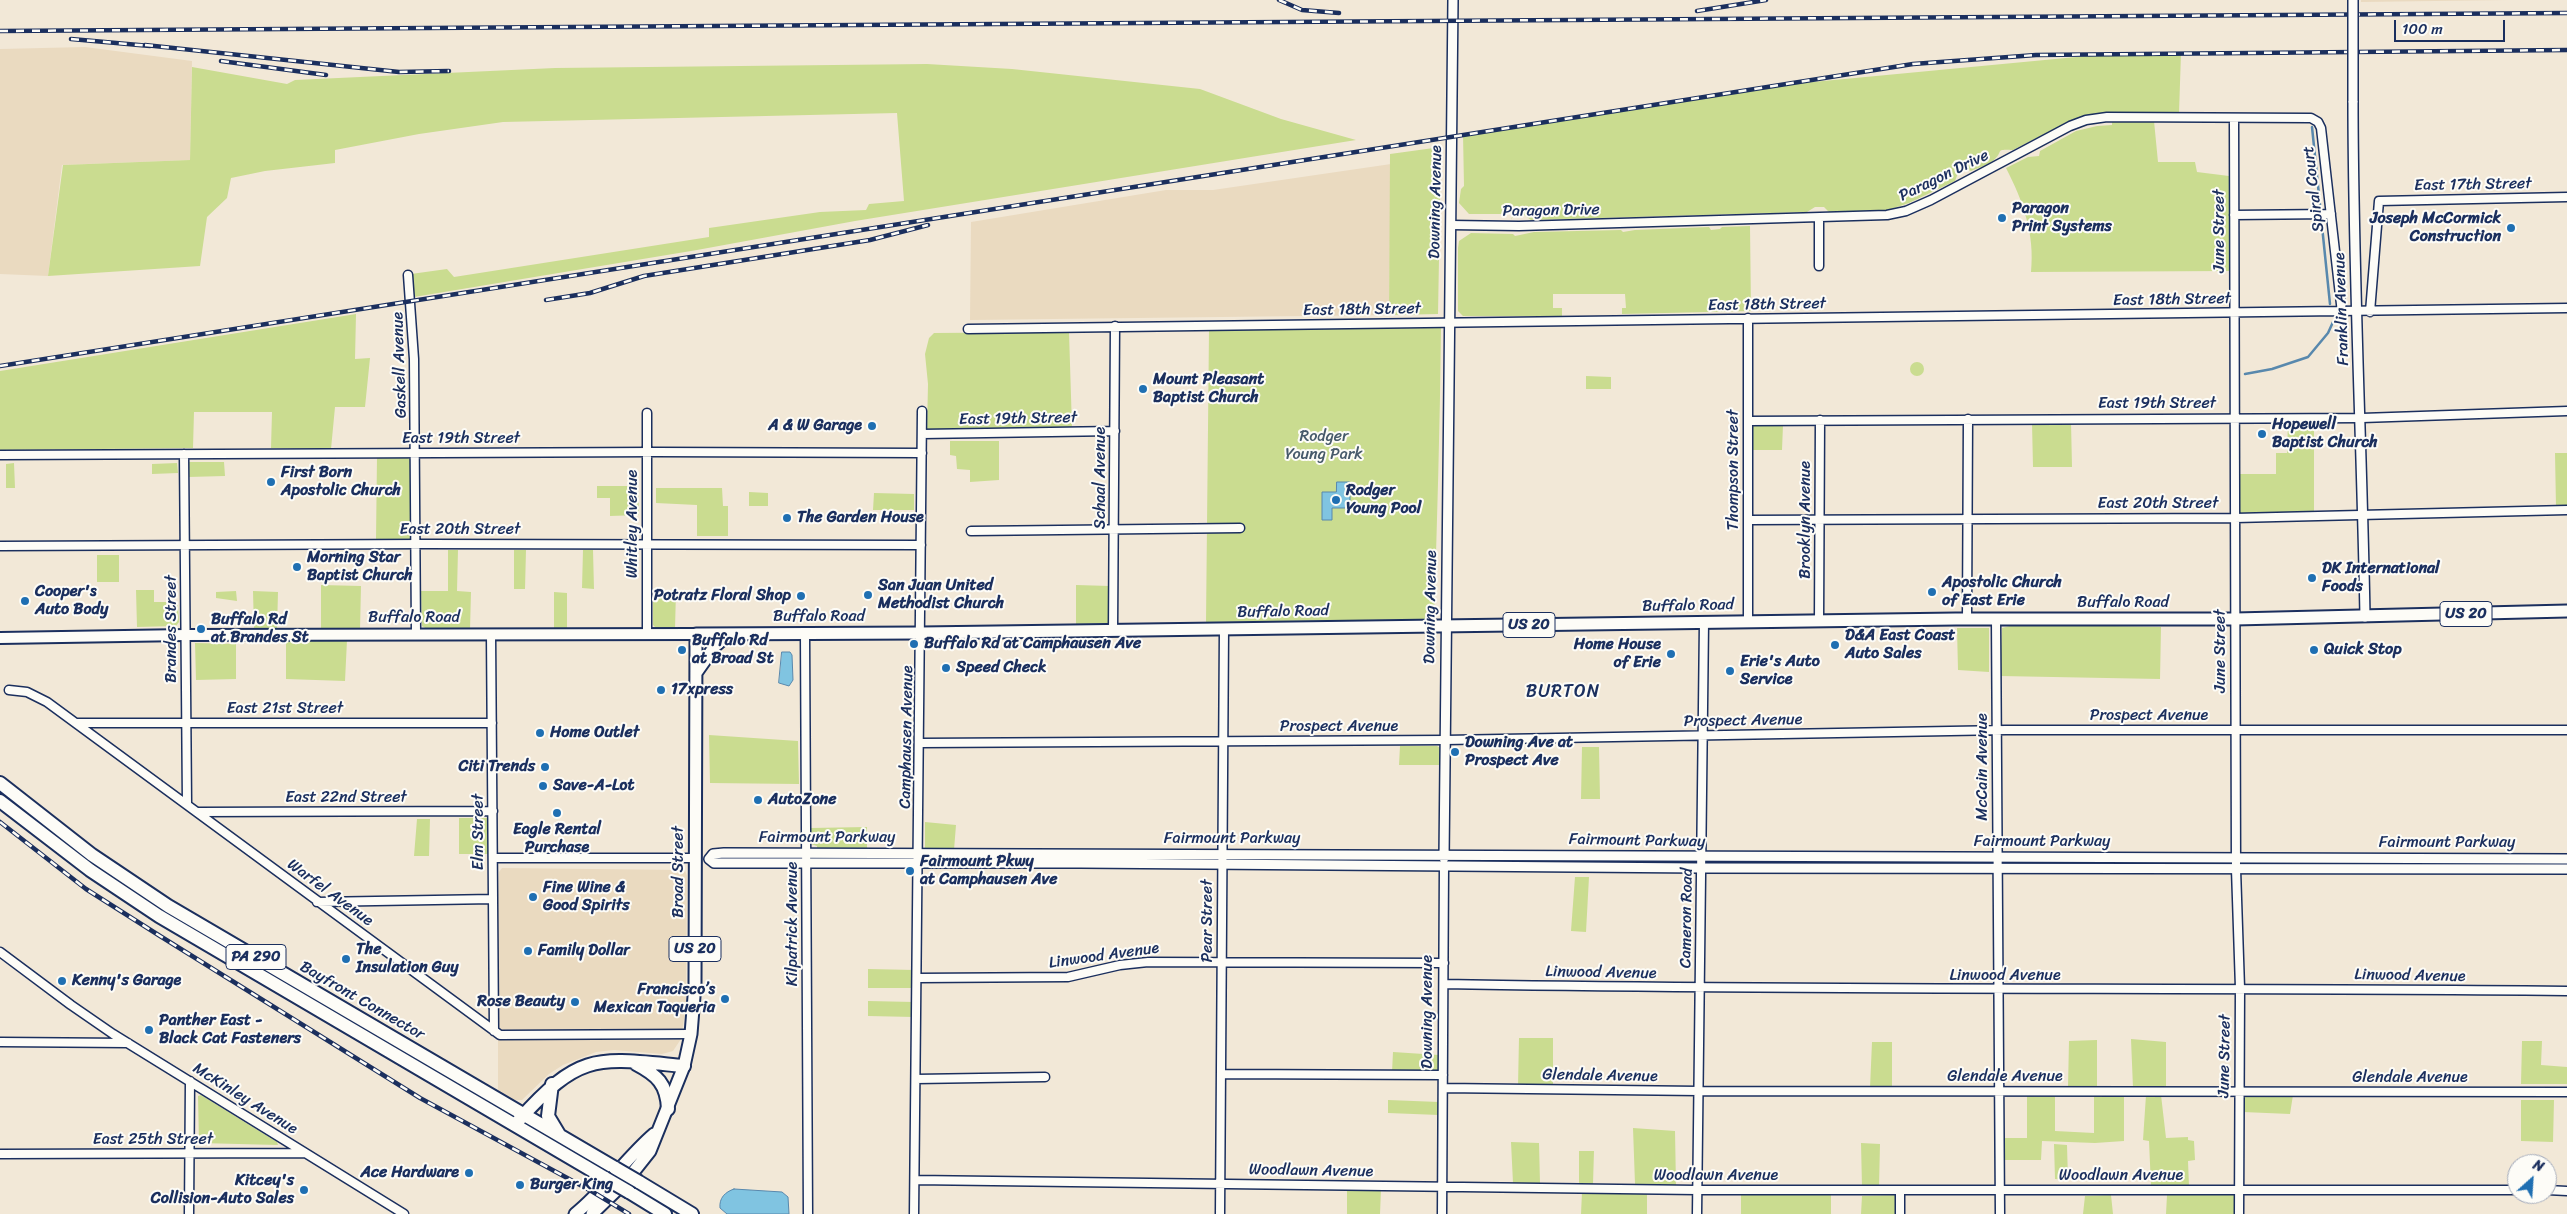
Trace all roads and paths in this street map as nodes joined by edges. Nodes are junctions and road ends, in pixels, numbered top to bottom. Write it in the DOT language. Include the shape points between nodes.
graph roads {
  1 [pos="1453,0"];
  2 [pos="2353,0"];
  3 [pos="2234,118"];
  4 [pos="2318,122"];
  5 [pos="2567,196"];
  6 [pos="2331,214"];
  7 [pos="2234,215"];
  8 [pos="1819,218"];
  9 [pos="1451,225"];
  10 [pos="1819,266"];
  11 [pos="408,275"];
  12 [pos="2567,308"];
  13 [pos="2355,312"];
  14 [pos="2370,312"];
  15 [pos="2234,313"];
  16 [pos="2342,313"];
  17 [pos="1748,318"];
  18 [pos="1450,323"];
  19 [pos="1115,326"];
  20 [pos="968,329"];
  21 [pos="922,411"];
  22 [pos="2567,411"];
  23 [pos="647,413"];
  24 [pos="2235,418"];
  25 [pos="2362,418"];
  26 [pos="1968,419"];
  27 [pos="1820,420"];
  28 [pos="1748,421"];
  29 [pos="1115,431"];
  30 [pos="922,434"];
  31 [pos="647,452"];
  32 [pos="922,453"];
  33 [pos="184,454"];
  34 [pos="416,454"];
  35 [pos="0,456"];
  36 [pos="2567,510"];
  37 [pos="2363,516"];
  38 [pos="1968,518"];
  39 [pos="2235,518"];
  40 [pos="1821,519"];
  41 [pos="1748,520"];
  42 [pos="1240,528"];
  43 [pos="1114,530"];
  44 [pos="971,531"];
  45 [pos="647,543"];
  46 [pos="416,544"];
  47 [pos="185,545"];
  48 [pos="921,545"];
  49 [pos="0,546"];
  50 [pos="2567,611"];
  51 [pos="2365,617"];
  52 [pos="1996,619"];
  53 [pos="2235,619"];
  54 [pos="1967,620"];
  55 [pos="1819,621"];
  56 [pos="1704,622"];
  57 [pos="1748,622"];
  58 [pos="1446,626"];
  59 [pos="1224,629"];
  60 [pos="1113,630"];
  61 [pos="921,633"];
  62 [pos="416,634"];
  63 [pos="491,634"];
  64 [pos="647,634"];
  65 [pos="696,634"];
  66 [pos="729,634"];
  67 [pos="805,634"];
  68 [pos="186,635"];
  69 [pos="0,638"];
  70 [pos="696,673"];
  71 [pos="9,690"];
  72 [pos="77,723"];
  73 [pos="187,723"];
  74 [pos="492,723"];
  75 [pos="2235,729"];
  76 [pos="1997,730"];
  77 [pos="2567,730"];
  78 [pos="1703,736"];
  79 [pos="1445,740"];
  80 [pos="1223,741"];
  81 [pos="920,743"];
  82 [pos="0,783"];
  83 [pos="0,801"];
  84 [pos="187,804"];
  85 [pos="493,811"];
  86 [pos="198,812"];
  87 [pos="806,853"];
  88 [pos="919,853"];
  89 [pos="1222,854"];
  90 [pos="1444,855"];
  91 [pos="1701,857"];
  92 [pos="1998,857"];
  93 [pos="2236,857"];
  94 [pos="493,858"];
  95 [pos="695,858"];
  96 [pos="710,859"];
  97 [pos="2567,859"];
  98 [pos="806,863"];
  99 [pos="919,863"];
  100 [pos="1222,865"];
  101 [pos="1444,866"];
  102 [pos="1701,868"];
  103 [pos="2236,868"];
  104 [pos="1998,869"];
  105 [pos="2567,869"];
  106 [pos="493,899"];
  107 [pos="317,902"];
  108 [pos="0,952"];
  109 [pos="1221,961"];
  110 [pos="1444,963"];
  111 [pos="918,978"];
  112 [pos="1444,984"];
  113 [pos="2240,988"];
  114 [pos="1700,989"];
  115 [pos="1998,990"];
  116 [pos="2567,991"];
  117 [pos="494,1031"];
  118 [pos="691,1034"];
  119 [pos="0,1042"];
  120 [pos="128,1043"];
  121 [pos="632,1062"];
  122 [pos="684,1066"];
  123 [pos="1221,1074"];
  124 [pos="1443,1075"];
  125 [pos="1044,1078"];
  126 [pos="916,1079"];
  127 [pos="190,1081"];
  128 [pos="552,1084"];
  129 [pos="1443,1088"];
  130 [pos="1699,1091"];
  131 [pos="1999,1091"];
  132 [pos="2238,1091"];
  133 [pos="2567,1092"];
  134 [pos="668,1109"];
  135 [pos="524,1115"];
  136 [pos="514,1125"];
  137 [pos="656,1132"];
  138 [pos="561,1137"];
  139 [pos="189,1153"];
  140 [pos="307,1153"];
  141 [pos="0,1154"];
  142 [pos="915,1180"];
  143 [pos="1220,1183"];
  144 [pos="1442,1186"];
  145 [pos="2238,1189"];
  146 [pos="1697,1190"];
  147 [pos="1900,1190"];
  148 [pos="2000,1190"];
  149 [pos="2507,1190"];
  150 [pos="190,1214"];
  151 [pos="404,1214"];
  152 [pos="576,1214"];
  153 [pos="592,1214"];
  154 [pos="665,1214"];
  155 [pos="692,1214"];
  156 [pos="808,1214"];
  157 [pos="914,1214"];
  158 [pos="1220,1214"];
  159 [pos="1442,1214"];
  160 [pos="1697,1214"];
  161 [pos="1900,1214"];
  162 [pos="2000,1214"];
  163 [pos="2239,1214"];
  1 -- 9 [label="street, Downing Avenue"];
  2 -- 13 [label="street, Franklin Avenue, bridge"];
  3 -- 4 [label="street, Paragon Drive" via="2311,118"];
  3 -- 7 [label="street, June Street"];
  3 -- 8 [label="street, Paragon Drive" via="2086,120 1906,211 1871,217"];
  4 -- 6 [label="street, Spiral Court"];
  5 -- 14 [label="street, East 17th Street" via="2379,201"];
  6 -- 7 [label="street"];
  6 -- 16 [label="street, Spiral Court"];
  7 -- 15 [label="street, June Street"];
  8 -- 9 [label="street, Paragon Drive"];
  8 -- 10 [label="street"];
  9 -- 18 [label="street, Downing Avenue"];
  11 -- 34 [label="street, Gaskell Avenue" via="413,324"];
  12 -- 14 [label="street, East 18th Street"];
  13 -- 14 [label="street, East 18th Street"];
  13 -- 16 [label="street, East 18th Street"];
  13 -- 25 [label="street, Franklin Avenue"];
  15 -- 16 [label="street, East 18th Street"];
  15 -- 17 [label="street, East 18th Street"];
  15 -- 24 [label="street, June Street"];
  17 -- 18 [label="street, East 18th Street"];
  17 -- 28 [label="street, Thompson Street"];
  18 -- 19 [label="street, East 18th Street"];
  18 -- 58 [label="street, Downing Avenue"];
  19 -- 20 [label="street, East 18th Street"];
  19 -- 29 [label="street, Schaal Avenue"];
  21 -- 30 [label="street, Camphausen Avenue"];
  22 -- 25 [label="street, East 19th Street"];
  23 -- 31 [label="street, Whitley Avenue"];
  24 -- 25 [label="street, East 19th Street"];
  24 -- 26 [label="street, East 19th Street"];
  24 -- 39 [label="street, June Street"];
  25 -- 37 [label="street, Franklin Avenue"];
  26 -- 27 [label="street, East 19th Street"];
  26 -- 38 [label="street"];
  27 -- 28 [label="street, East 19th Street"];
  27 -- 40 [label="street, Brooklyn Avenue"];
  28 -- 41 [label="street, Thompson Street"];
  29 -- 30 [label="street, East 19th Street"];
  29 -- 43 [label="street, Schaal Avenue"];
  30 -- 32 [label="street, Camphausen Avenue"];
  31 -- 32 [label="street, East 19th Street"];
  31 -- 34 [label="street, East 19th Street"];
  31 -- 45 [label="street, Whitley Avenue"];
  32 -- 48 [label="street, Camphausen Avenue"];
  33 -- 34 [label="street, East 19th Street"];
  33 -- 35 [label="street, East 19th Street"];
  33 -- 47 [label="street, Brandes Street"];
  34 -- 46 [label="street, Gaskell Avenue"];
  36 -- 37 [label="street, East 20th Street"];
  37 -- 39 [label="street, East 20th Street"];
  37 -- 51 [label="street, Franklin Avenue"];
  38 -- 39 [label="street, East 20th Street"];
  38 -- 40 [label="street, East 20th Street"];
  38 -- 54 [label="street"];
  39 -- 53 [label="street, June Street"];
  40 -- 41 [label="street, East 20th Street"];
  40 -- 55 [label="street, Brooklyn Avenue"];
  41 -- 57 [label="street, Thompson Street"];
  42 -- 43 [label="street"];
  43 -- 44 [label="street"];
  43 -- 60 [label="street, Schaal Avenue"];
  45 -- 46 [label="street, East 20th Street"];
  45 -- 48 [label="street, East 20th Street"];
  45 -- 64 [label="street, Whitley Avenue"];
  46 -- 47 [label="street, East 20th Street"];
  46 -- 62 [label="street, Gaskell Avenue"];
  47 -- 49 [label="street, East 20th Street"];
  47 -- 68 [label="street, Brandes Street"];
  48 -- 61 [label="street, Camphausen Avenue"];
  50 -- 51 [label="main road, Buffalo Road / US 20"];
  51 -- 53 [label="main road, Buffalo Road / US 20"];
  52 -- 53 [label="main road, Buffalo Road / US 20"];
  52 -- 54 [label="main road, Buffalo Road / US 20"];
  52 -- 76 [label="street, McCain Avenue"];
  53 -- 75 [label="street, June Street"];
  54 -- 55 [label="main road, Buffalo Road / US 20"];
  55 -- 57 [label="main road, Buffalo Road / US 20"];
  56 -- 57 [label="main road, Buffalo Road / US 20"];
  56 -- 58 [label="main road, Buffalo Road / US 20"];
  56 -- 78 [label="street, Cameron Road"];
  58 -- 59 [label="main road, Buffalo Road / US 20"];
  58 -- 79 [label="street, Downing Avenue"];
  59 -- 60 [label="main road, Buffalo Road / US 20"];
  59 -- 80 [label="street, Pear Street"];
  60 -- 61 [label="main road, Buffalo Road / US 20"];
  61 -- 67 [label="main road, Buffalo Road / US 20"];
  61 -- 81 [label="street, Camphausen Avenue"];
  62 -- 63 [label="main road, Buffalo Road"];
  62 -- 68 [label="main road, Buffalo Road"];
  63 -- 64 [label="main road, Buffalo Road"];
  63 -- 74 [label="street, Elm Street"];
  64 -- 65 [label="main road, Buffalo Road"];
  65 -- 66 [label="main road, Buffalo Road / US 20"];
  65 -- 70 [label="main road, Broad Street / US 20"];
  66 -- 67 [label="main road, Buffalo Road / US 20"];
  66 -- 70 [label="main road" via="715,646"];
  67 -- 87 [label="street, Kilpatrick Avenue"];
  68 -- 69 [label="main road, Buffalo Road"];
  68 -- 73 [label="street, Brandes Street"];
  70 -- 95 [label="main road, Broad Street / US 20"];
  71 -- 72 [label="street, Warfel Avenue" via="36,695"];
  72 -- 73 [label="street, East 21st Street"];
  72 -- 84 [label="street, Warfel Avenue"];
  73 -- 74 [label="street, East 21st Street"];
  73 -- 84 [label="street, Brandes Street"];
  74 -- 85 [label="street, Elm Street"];
  75 -- 76 [label="street, Prospect Avenue"];
  75 -- 77 [label="street, Prospect Avenue"];
  75 -- 93 [label="street, June Street"];
  76 -- 78 [label="street, Prospect Avenue"];
  76 -- 92 [label="street, McCain Avenue"];
  78 -- 79 [label="street, Prospect Avenue"];
  78 -- 91 [label="street, Cameron Road"];
  79 -- 80 [label="street, Prospect Avenue"];
  79 -- 90 [label="street, Downing Avenue"];
  80 -- 81 [label="street, Prospect Avenue"];
  80 -- 89 [label="street, Pear Street"];
  81 -- 88 [label="street, Camphausen Avenue"];
  82 -- 135 [label="highway, Bayfront Connector / PA 290" via="78,845 144,891"];
  83 -- 136 [label="highway, Bayfront Connector / PA 290" via="44,837 131,898"];
  84 -- 86 [label="street, Warfel Avenue"];
  85 -- 86 [label="street, East 22nd Street"];
  85 -- 94 [label="street, Elm Street"];
  86 -- 107 [label="street, Warfel Avenue"];
  87 -- 88 [label="street, Fairmount Parkway"];
  87 -- 96 [label="street, Fairmount Parkway" via="713,854"];
  87 -- 98 [label="street, Kilpatrick Avenue"];
  88 -- 89 [label="street, Fairmount Parkway"];
  88 -- 99 [label="street, Camphausen Avenue"];
  89 -- 90 [label="street, Fairmount Parkway"];
  89 -- 100 [label="street, Pear Street"];
  90 -- 91 [label="street, Fairmount Parkway"];
  90 -- 101 [label="street, Downing Avenue"];
  91 -- 92 [label="street, Fairmount Parkway"];
  91 -- 102 [label="street, Cameron Road"];
  92 -- 93 [label="street, Fairmount Parkway"];
  92 -- 104 [label="street, McCain Avenue"];
  93 -- 97 [label="street, Fairmount Parkway"];
  93 -- 103 [label="street, June Street"];
  94 -- 95 [label="street, Fairmount Parkway"];
  94 -- 106 [label="street, Elm Street"];
  95 -- 96 [label="street, Fairmount Parkway"];
  95 -- 118 [label="main road, Broad Street / US 20" via="695,1000"];
  96 -- 98 [label="street, Fairmount Parkway" via="714,863"];
  98 -- 99 [label="street, Fairmount Parkway"];
  98 -- 156 [label="street, Kilpatrick Avenue"];
  99 -- 100 [label="street, Fairmount Parkway"];
  99 -- 111 [label="street, Camphausen Avenue"];
  100 -- 101 [label="street, Fairmount Parkway"];
  100 -- 109 [label="street, Pear Street"];
  101 -- 102 [label="street, Fairmount Parkway"];
  101 -- 110 [label="street, Downing Avenue"];
  102 -- 104 [label="street, Fairmount Parkway"];
  102 -- 114 [label="street, Cameron Road"];
  103 -- 104 [label="street, Fairmount Parkway"];
  103 -- 105 [label="street, Fairmount Parkway"];
  103 -- 113 [label="street, June Street"];
  104 -- 115 [label="street, McCain Avenue"];
  106 -- 107 [label="street"];
  106 -- 117 [label="street, Elm Street"];
  107 -- 117 [label="street, Warfel Avenue"];
  108 -- 120 [label="street, McKinley Avenue"];
  109 -- 110 [label="street, Linwood Avenue"];
  109 -- 111 [label="street, Linwood Avenue" via="1133,963 1051,978"];
  109 -- 123 [label="street, Pear Street"];
  110 -- 112 [label="street, Downing Avenue"];
  111 -- 126 [label="street, Camphausen Avenue"];
  112 -- 114 [label="street, Linwood Avenue"];
  112 -- 124 [label="street, Downing Avenue"];
  113 -- 115 [label="street, Linwood Avenue"];
  113 -- 116 [label="street, Linwood Avenue"];
  113 -- 132 [label="street, June Street"];
  114 -- 115 [label="street, Linwood Avenue"];
  114 -- 130 [label="street, Cameron Road"];
  115 -- 131 [label="street, McCain Avenue"];
  117 -- 118 [label="street, Warfel Avenue" via="508,1036"];
  118 -- 122 [label="main road, Broad Street / US 20"];
  119 -- 120 [label="street"];
  120 -- 127 [label="street, McKinley Avenue"];
  121 -- 122 [label="highway"];
  121 -- 128 [label="highway" via="606,1061 586,1065"];
  121 -- 134 [label="highway" via="661,1080"];
  122 -- 134 [label="main road, Broad Street / US 20"];
  123 -- 124 [label="street"];
  123 -- 143 [label="street, Pear Street"];
  124 -- 129 [label="street, Downing Avenue"];
  125 -- 126 [label="street"];
  126 -- 142 [label="street, Camphausen Avenue"];
  127 -- 139 [label="street"];
  127 -- 140 [label="street, McKinley Avenue"];
  128 -- 135 [label="highway"];
  128 -- 138 [label="highway" via="548,1116"];
  129 -- 130 [label="street, Glendale Avenue"];
  129 -- 144 [label="street, Downing Avenue"];
  130 -- 131 [label="street, Glendale Avenue"];
  130 -- 146 [label="street, Cameron Road"];
  131 -- 132 [label="street, Glendale Avenue"];
  131 -- 148 [label="street, McCain Avenue"];
  132 -- 133 [label="street, Glendale Avenue"];
  132 -- 145 [label="street, June Street"];
  134 -- 137 [label="main road, Broad Street / US 20"];
  135 -- 136 [label="highway"];
  135 -- 138 [label="highway, Bayfront Connector / PA 290"];
  136 -- 154 [label="highway, Bayfront Connector / PA 290, bridge"];
  137 -- 152 [label="main road, Broad Street / US 20" via="601,1192"];
  137 -- 153 [label="main road, Broad Street / US 20" via="650,1151 639,1166"];
  138 -- 155 [label="highway, Bayfront Connector / PA 290, bridge"];
  139 -- 140 [label="street, East 25th Street"];
  139 -- 141 [label="street, East 25th Street"];
  139 -- 150 [label="street"];
  140 -- 151 [label="street, McKinley Avenue"];
  142 -- 143 [label="street, Woodlawn Avenue"];
  142 -- 157 [label="street, Camphausen Avenue"];
  143 -- 144 [label="street, Woodlawn Avenue"];
  143 -- 158 [label="street, Pear Street"];
  144 -- 146 [label="street, Woodlawn Avenue"];
  144 -- 159 [label="street, Downing Avenue"];
  145 -- 148 [label="street, Woodlawn Avenue"];
  145 -- 149 [label="street, Woodlawn Avenue"];
  145 -- 163 [label="street, June Street"];
  146 -- 147 [label="street, Woodlawn Avenue"];
  146 -- 160 [label="street, Cameron Road"];
  147 -- 148 [label="street, Woodlawn Avenue"];
  147 -- 161 [label="street"];
  148 -- 162 [label="street, McCain Avenue"];
}
